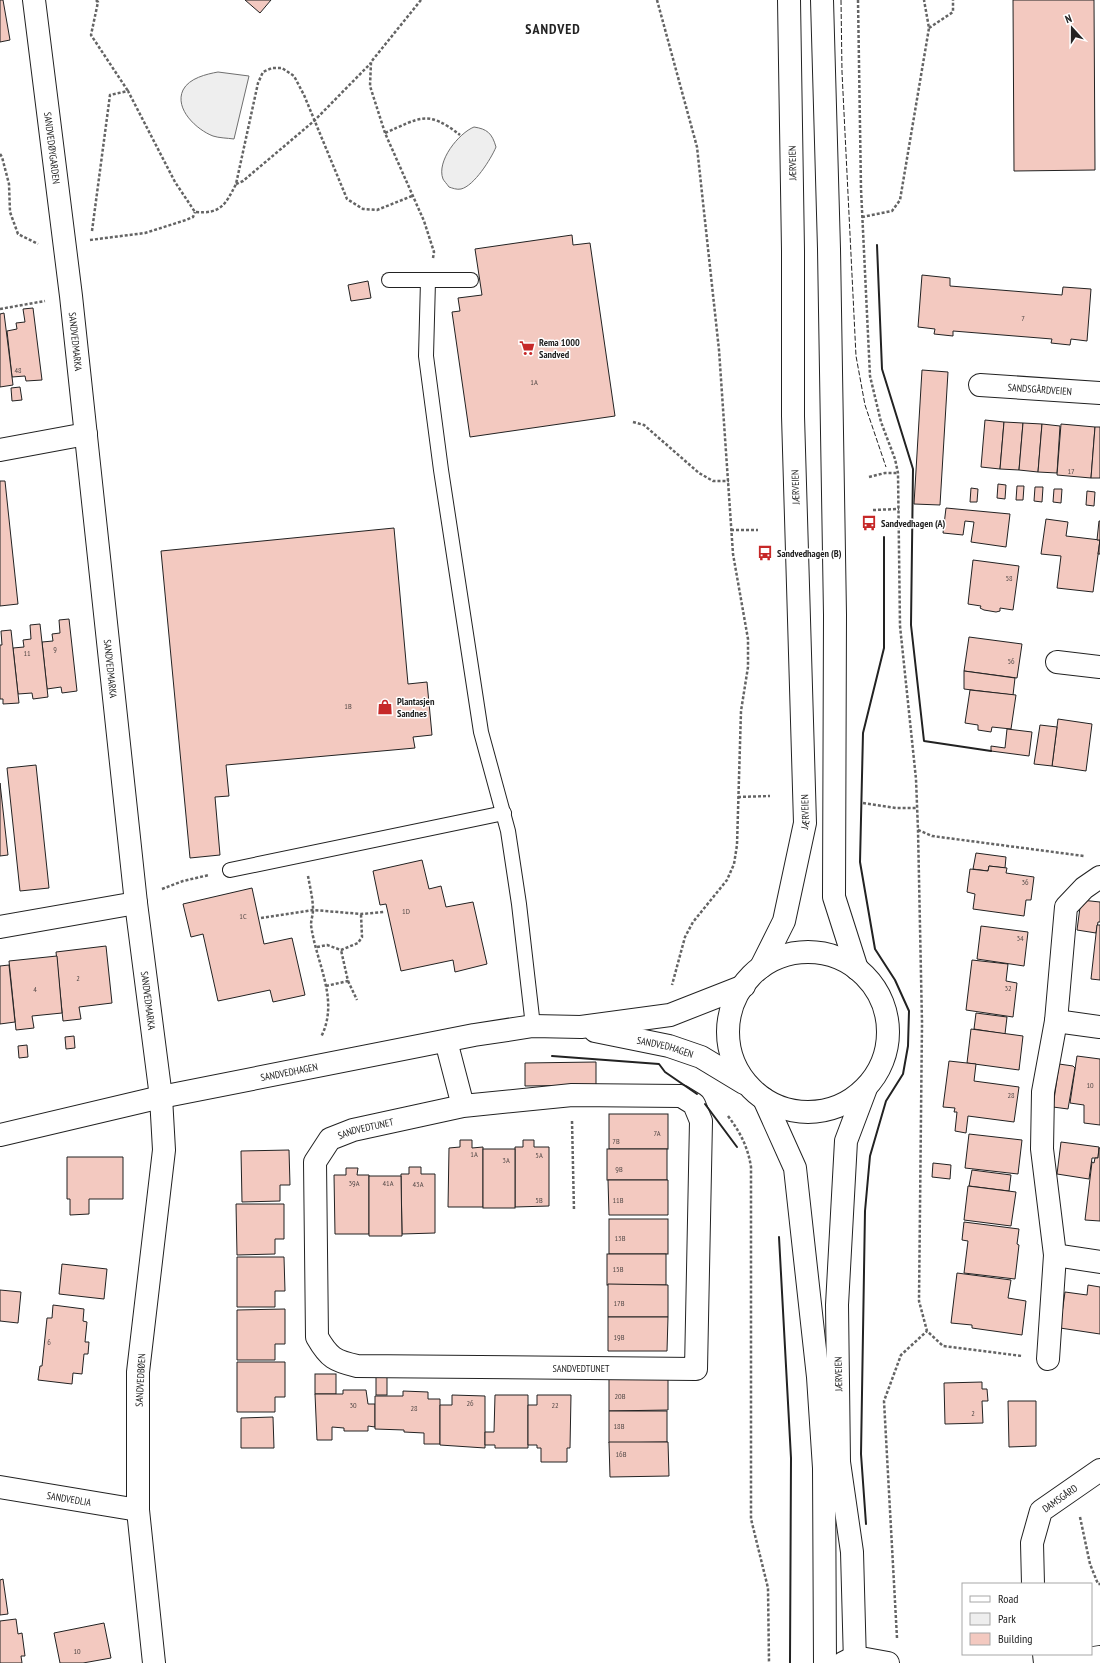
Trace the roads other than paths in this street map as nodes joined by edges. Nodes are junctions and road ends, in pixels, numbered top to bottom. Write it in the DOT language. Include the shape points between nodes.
graph roads {
  1 [pos="34,0"];
  2 [pos="789,0"];
  3 [pos="822,0"];
  4 [pos="389,280"];
  5 [pos="471,280"];
  6 [pos="428,281"];
  7 [pos="71,296"];
  8 [pos="980,386"];
  9 [pos="1100,393"];
  10 [pos="86,434"];
  11 [pos="0,450"];
  12 [pos="1057,662"];
  13 [pos="1100,667"];
  14 [pos="504,813"];
  15 [pos="1095,868"];
  16 [pos="230,870"];
  17 [pos="136,903"];
  18 [pos="0,927"];
  19 [pos="761,967"];
  20 [pos="856,969"];
  21 [pos="744,986"];
  22 [pos="1056,1021"];
  23 [pos="533,1026"];
  24 [pos="581,1027"];
  25 [pos="1100,1027"];
  26 [pos="446,1041"];
  27 [pos="744,1083"];
  28 [pos="866,1088"];
  29 [pos="161,1097"];
  30 [pos="764,1099"];
  31 [pos="462,1106"];
  32 [pos="0,1135"];
  33 [pos="1055,1255"];
  34 [pos="1100,1262"];
  35 [pos="1048,1358"];
  36 [pos="1100,1470"];
  37 [pos="0,1487"];
  38 [pos="138,1510"];
  39 [pos="1033,1583"];
  40 [pos="1100,1657"];
  41 [pos="851,1661"];
  42 [pos="154,1663"];
  43 [pos="825,1663"];
  44 [pos="888,1663"];
  45 [pos="1060,1663"];
  1 -- 7 [label="street, SANDVEDØYGARDEN"];
  2 -- 19 [label="street, JÆRVEIEN" via="793,416 805,823 784,921"];
  3 -- 20 [label="street" via="830,250 834,897"];
  4 -- 6 [label="lane"];
  5 -- 6 [label="lane"];
  6 -- 14 [label="lane" via="426,356 440,463 482,732"];
  7 -- 10 [label="street, SANDVEDMARKA"];
  8 -- 9 [label="street, SANDSGÅRDVEIEN"];
  10 -- 11 [label="street"];
  10 -- 17 [label="street, SANDVEDMARKA"];
  12 -- 13 [label="street"];
  14 -- 16 [label="lane"];
  14 -- 23 [label="lane" via="519,904"];
  15 -- 22 [label="street" via="1084,888 1066,907"];
  17 -- 18 [label="street"];
  17 -- 29 [label="street, SANDVEDMARKA"];
  19 -- 20 [label="street" via="782,956 805,952 832,955"];
  19 -- 21 [label="street"];
  20 -- 28 [label="street" via="876,987 887,1012 889,1040 882,1066"];
  21 -- 24 [label="street, SANDVEDHAGEN" via="670,1015"];
  21 -- 27 [label="street" via="733,1005 728,1028 732,1056"];
  22 -- 25 [label="street"];
  22 -- 33 [label="street" via="1043,1092 1042,1149"];
  23 -- 24 [label="street, SANDVEDHAGEN"];
  23 -- 26 [label="street, SANDVEDHAGEN"];
  24 -- 27 [label="street, SANDVEDHAGEN" via="688,1052"];
  26 -- 29 [label="street, SANDVEDHAGEN"];
  26 -- 31 [label="street"];
  27 -- 30 [label="street, SANDVEDHAGEN"];
  28 -- 30 [label="street" via="844,1104 817,1112 790,1110"];
  28 -- 41 [label="street, JÆRVEIEN" via="846,1141 837,1305 839,1462 852,1552"];
  29 -- 32 [label="street, SANDVEDHAGEN"];
  29 -- 38 [label="street, SANDVEDBØEN" via="164,1150 138,1372"];
  30 -- 43 [label="street, JÆRVEIEN" via="795,1168 818,1377 824,1468"];
  31 -- 31 [label="street, SANDVEDTUNET" via="354,1130 330,1139 315,1162 317,1337 326,1353 339,1362 357,1366 696,1369 701,1121 694,1104 681,1096 572,1095"];
  33 -- 34 [label="street"];
  33 -- 35 [label="street"];
  36 -- 39 [label="street, DAMSGÅRD" via="1041,1511 1032,1543"];
  37 -- 38 [label="street, SANDVEDLIA"];
  38 -- 42 [label="street, SANDVEDBØEN"];
  40 -- 45 [label="street"];
  41 -- 44 [label="street"];
}
